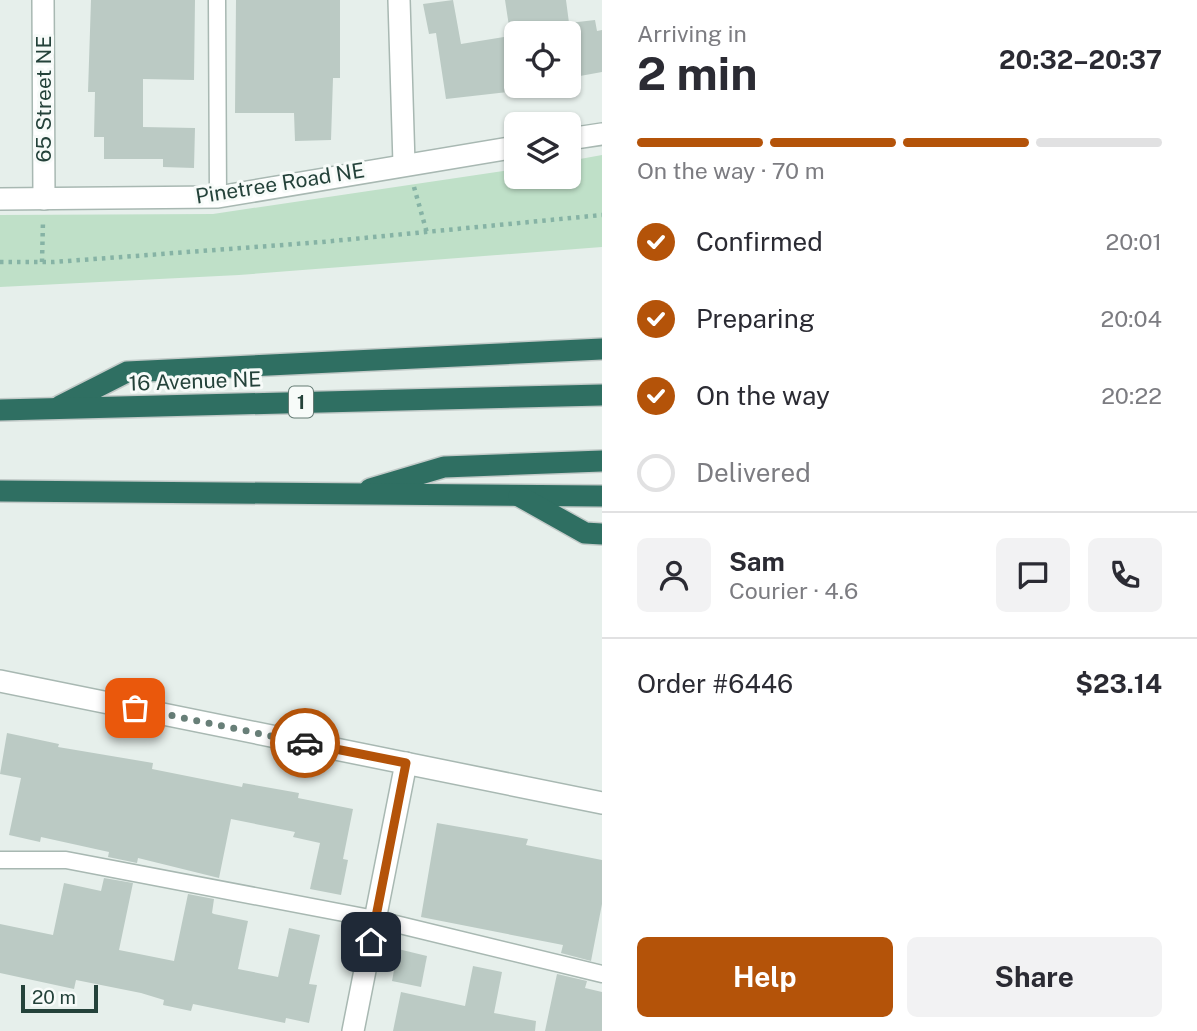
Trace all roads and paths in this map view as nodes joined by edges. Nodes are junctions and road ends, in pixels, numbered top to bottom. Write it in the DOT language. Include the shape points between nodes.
graph roads {
  1 [pos="43,0"];
  2 [pos="217,0"];
  3 [pos="399,0"];
  4 [pos="602,134"];
  5 [pos="581,137"];
  6 [pos="504,149"];
  7 [pos="404,164"];
  8 [pos="218,197"];
  9 [pos="0,199"];
  10 [pos="44,199"];
  11 [pos="602,215"];
  12 [pos="427,233"];
  13 [pos="0,262"];
  14 [pos="42,262"];
  15 [pos="602,349"];
  16 [pos="602,395"];
  17 [pos="52,409"];
  18 [pos="0,410"];
  19 [pos="602,461"];
  20 [pos="0,491"];
  21 [pos="348,495"];
  22 [pos="517,495"];
  23 [pos="602,496"];
  24 [pos="602,534"];
  25 [pos="0,681"];
  26 [pos="406,763"];
  27 [pos="602,803"];
  28 [pos="0,860"];
  29 [pos="375,919"];
  30 [pos="602,974"];
  31 [pos="353,1031"];
  1 -- 10 [label="street, 65 Street NE"];
  2 -- 8 [label="lane"];
  3 -- 7 [label="street"];
  4 -- 5 [label="street"];
  6 -- 7 [label="street, Pinetree Road NE"];
  7 -- 8 [label="street, Pinetree Road NE"];
  7 -- 12 [label="path"];
  8 -- 10 [label="street, Pinetree Road NE"];
  9 -- 10 [label="street, Pinetree Road NE"];
  10 -- 14 [label="path"];
  11 -- 12 [label="path"];
  12 -- 14 [label="path"];
  13 -- 14 [label="path"];
  15 -- 17 [label="highway" via="127,372"];
  16 -- 17 [label="highway, 16 Avenue NE / 1"];
  17 -- 18 [label="highway, 16 Avenue NE / 1"];
  19 -- 21 [label="highway" via="443,467"];
  20 -- 21 [label="highway"];
  21 -- 22 [label="highway"];
  22 -- 23 [label="highway"];
  22 -- 24 [label="highway" via="585,533"];
  25 -- 26 [label="street"];
  26 -- 27 [label="street"];
  26 -- 29 [label="street"];
  28 -- 29 [label="lane" via="66,860"];
  29 -- 30 [label="lane"];
  29 -- 31 [label="street"];
}
